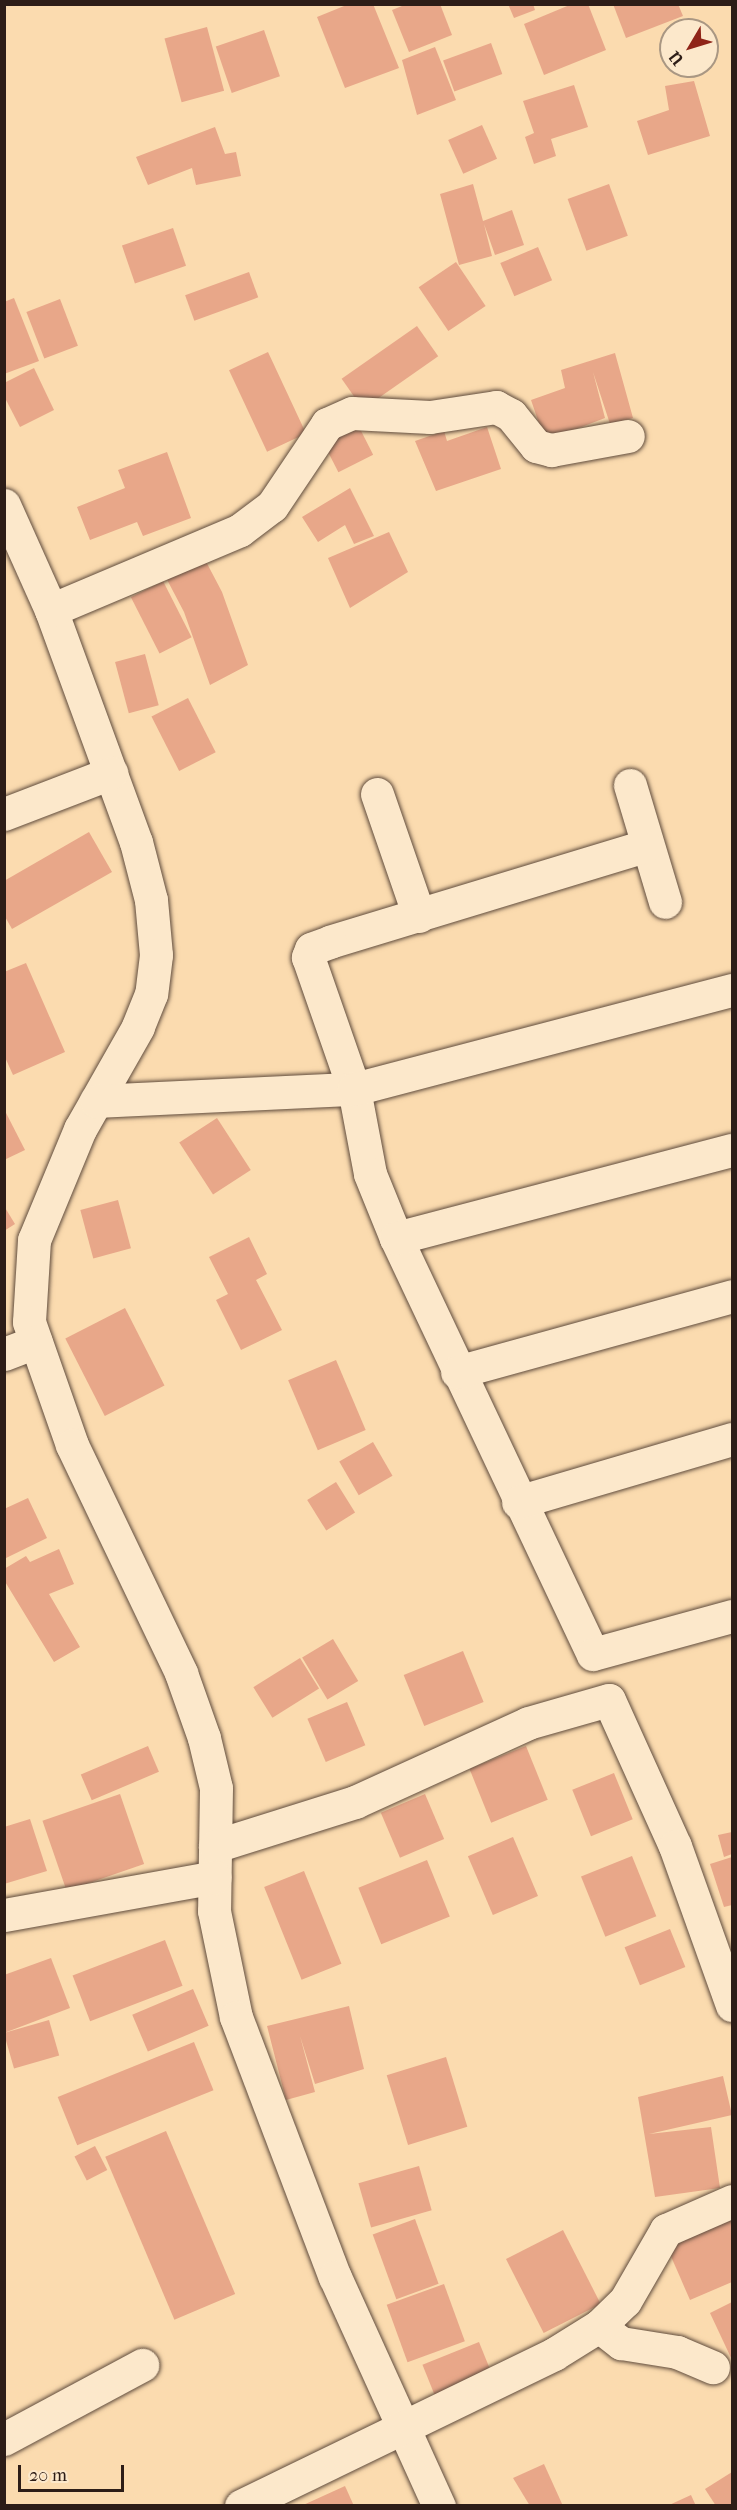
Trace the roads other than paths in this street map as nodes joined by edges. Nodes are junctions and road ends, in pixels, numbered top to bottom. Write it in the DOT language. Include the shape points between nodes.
graph roads {
  1 [pos="628,436"];
  2 [pos="4,505"];
  3 [pos="51,610"];
  4 [pos="111,773"];
  5 [pos="630,785"];
  6 [pos="377,794"];
  7 [pos="4,814"];
  8 [pos="645,846"];
  9 [pos="665,902"];
  10 [pos="419,916"];
  11 [pos="732,990"];
  12 [pos="354,1089"];
  13 [pos="96,1101"];
  14 [pos="732,1150"];
  15 [pos="396,1238"];
  16 [pos="732,1296"];
  17 [pos="36,1342"];
  18 [pos="4,1354"];
  19 [pos="457,1372"];
  20 [pos="732,1439"];
  21 [pos="518,1502"];
  22 [pos="732,1616"];
  23 [pos="593,1654"];
  24 [pos="609,1700"];
  25 [pos="215,1861"];
  26 [pos="4,1915"];
  27 [pos="732,2005"];
  28 [pos="732,2201"];
  29 [pos="599,2326"];
  30 [pos="142,2365"];
  31 [pos="713,2367"];
  32 [pos="405,2422"];
  33 [pos="4,2439"];
  34 [pos="241,2505"];
  35 [pos="439,2505"];
  1 -- 3 [label="street" via="550,450 536,446 511,415 496,407 430,417 352,412 327,424 272,506 240,530"];
  2 -- 3 [label="street"];
  3 -- 4 [label="street"];
  4 -- 7 [label="street"];
  4 -- 13 [label="street" via="148,891 156,955 151,994 138,1027"];
  5 -- 8 [label="street"];
  6 -- 10 [label="street"];
  8 -- 9 [label="street"];
  8 -- 10 [label="street"];
  10 -- 12 [label="street" via="311,949 308,957"];
  11 -- 12 [label="street"];
  12 -- 13 [label="street"];
  12 -- 15 [label="street" via="370,1174"];
  13 -- 17 [label="street" via="34,1240 28,1303"];
  14 -- 15 [label="street"];
  15 -- 19 [label="street"];
  16 -- 19 [label="street"];
  17 -- 18 [label="street"];
  17 -- 25 [label="street" via="72,1445 185,1684 216,1788"];
  19 -- 21 [label="street"];
  20 -- 21 [label="street"];
  21 -- 23 [label="street"];
  22 -- 23 [label="street"];
  23 -- 24 [label="street"];
  24 -- 25 [label="street" via="528,1723"];
  24 -- 27 [label="street" via="675,1846"];
  25 -- 26 [label="street"];
  25 -- 32 [label="street" via="213,1911 236,2017 335,2277"];
  28 -- 29 [label="street" via="666,2230 624,2301"];
  29 -- 31 [label="street" via="621,2343 677,2352"];
  29 -- 32 [label="street" via="554,2354"];
  30 -- 33 [label="street"];
  32 -- 34 [label="street"];
  32 -- 35 [label="street"];
}
